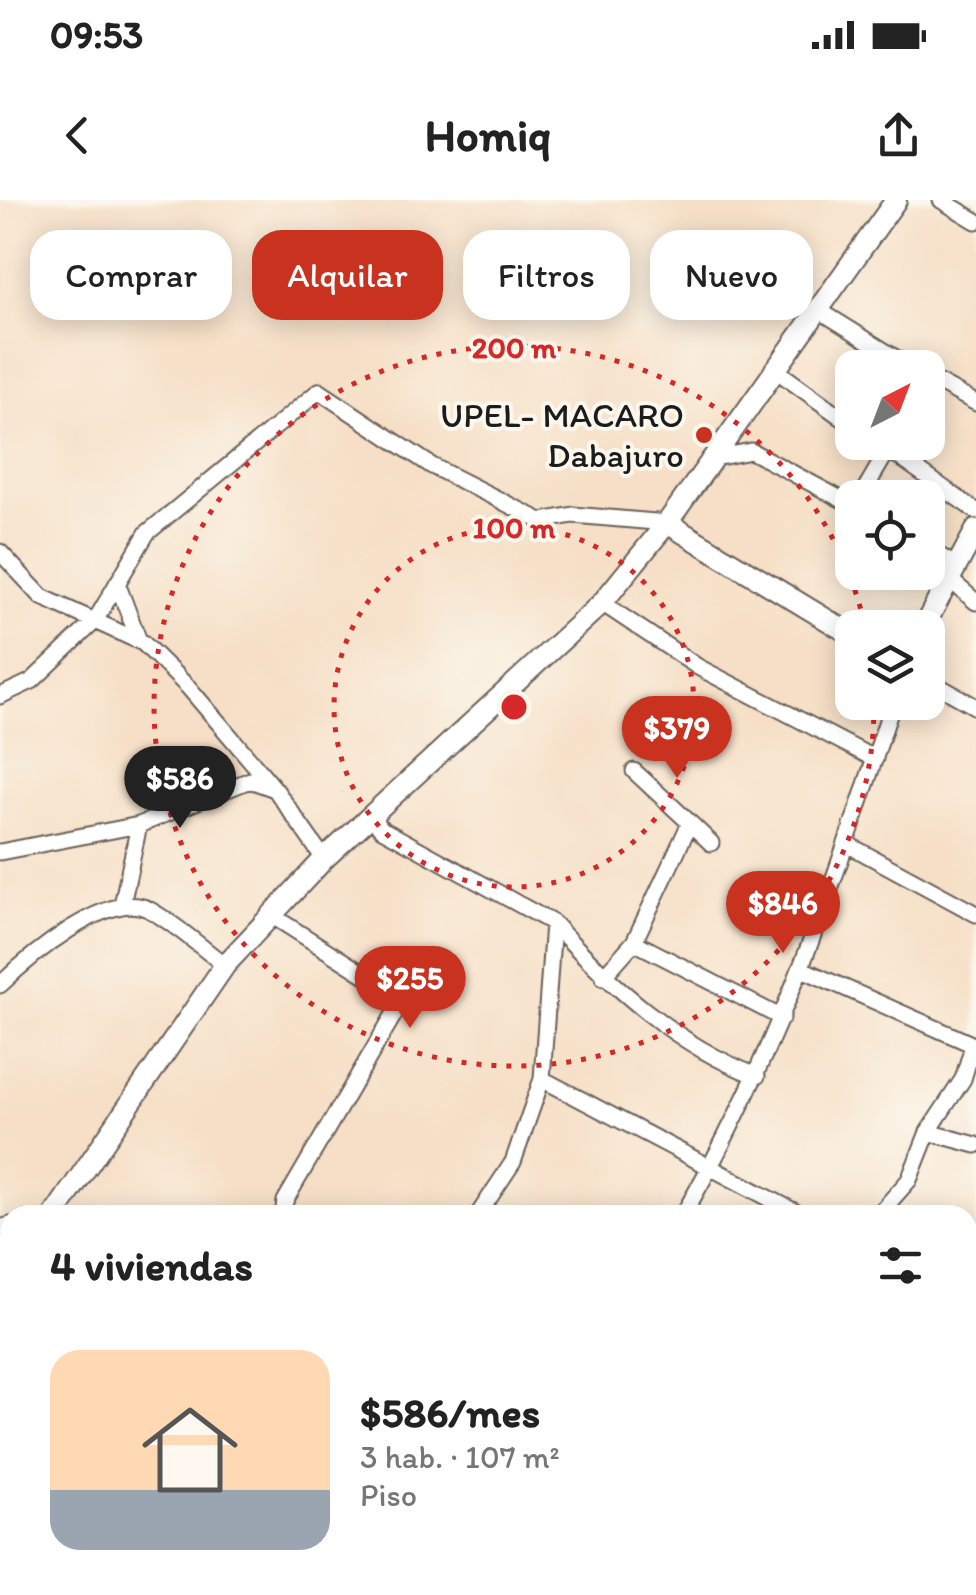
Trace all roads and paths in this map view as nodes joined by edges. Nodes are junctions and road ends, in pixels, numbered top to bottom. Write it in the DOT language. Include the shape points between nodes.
graph roads {
  1 [pos="896,200"];
  2 [pos="940,200"];
  3 [pos="976,221"];
  4 [pos="817,309"];
  5 [pos="883,350"];
  6 [pos="774,368"];
  7 [pos="945,386"];
  8 [pos="976,403"];
  9 [pos="835,413"];
  10 [pos="709,459"];
  11 [pos="903,460"];
  12 [pos="835,496"];
  13 [pos="976,511"];
  14 [pos="667,523"];
  15 [pos="976,530"];
  16 [pos="0,552"];
  17 [pos="945,566"];
  18 [pos="951,572"];
  19 [pos="117,583"];
  20 [pos="602,602"];
  21 [pos="976,602"];
  22 [pos="933,610"];
  23 [pos="95,621"];
  24 [pos="835,625"];
  25 [pos="139,641"];
  26 [pos="945,690"];
  27 [pos="0,696"];
  28 [pos="976,708"];
  29 [pos="887,720"];
  30 [pos="875,759"];
  31 [pos="634,771"];
  32 [pos="275,789"];
  33 [pos="370,816"];
  34 [pos="690,823"];
  35 [pos="138,825"];
  36 [pos="711,843"];
  37 [pos="848,844"];
  38 [pos="0,852"];
  39 [pos="324,858"];
  40 [pos="122,905"];
  41 [pos="976,914"];
  42 [pos="271,915"];
  43 [pos="553,923"];
  44 [pos="634,942"];
  45 [pos="225,965"];
  46 [pos="802,969"];
  47 [pos="603,977"];
  48 [pos="0,985"];
  49 [pos="782,1018"];
  50 [pos="975,1046"];
  51 [pos="757,1076"];
  52 [pos="542,1078"];
  53 [pos="928,1132"];
  54 [pos="976,1144"];
  55 [pos="711,1168"];
  56 [pos="61,1205"];
  57 [pos="284,1205"];
  58 [pos="485,1205"];
  59 [pos="689,1205"];
  60 [pos="782,1205"];
  61 [pos="887,1205"];
  1 -- 4 [label="street"];
  2 -- 3 [label="street"];
  4 -- 5 [label="street"];
  4 -- 6 [label="street"];
  6 -- 9 [label="street"];
  6 -- 10 [label="street"];
  7 -- 8 [label="street"];
  10 -- 12 [label="street" via="751,451"];
  10 -- 14 [label="street"];
  11 -- 13 [label="street"];
  14 -- 19 [label="street" via="573,515 541,521 432,466 318,391 147,533"];
  14 -- 20 [label="street"];
  14 -- 24 [label="street"];
  15 -- 18 [label="street"];
  16 -- 23 [label="street" via="42,597"];
  17 -- 18 [label="street"];
  18 -- 21 [label="street"];
  18 -- 22 [label="street"];
  19 -- 23 [label="street"];
  19 -- 25 [label="street"];
  20 -- 30 [label="street" via="698,667"];
  20 -- 33 [label="street"];
  23 -- 25 [label="street"];
  23 -- 27 [label="street" via="32,680"];
  25 -- 32 [label="street" via="189,688"];
  26 -- 28 [label="street"];
  29 -- 30 [label="street"];
  30 -- 37 [label="street"];
  31 -- 34 [label="street"];
  32 -- 35 [label="street" via="250,780"];
  32 -- 39 [label="street"];
  33 -- 39 [label="street"];
  33 -- 43 [label="street"];
  34 -- 36 [label="street"];
  34 -- 44 [label="street"];
  35 -- 38 [label="street"];
  35 -- 40 [label="street"];
  37 -- 41 [label="street"];
  37 -- 46 [label="street"];
  39 -- 42 [label="street"];
  40 -- 45 [label="street" via="146,908"];
  40 -- 48 [label="street" via="60,935"];
  42 -- 45 [label="street"];
  42 -- 57 [label="street" via="403,999"];
  43 -- 47 [label="street"];
  43 -- 52 [label="street"];
  44 -- 47 [label="street"];
  44 -- 49 [label="street"];
  45 -- 56 [label="street"];
  46 -- 49 [label="street"];
  46 -- 50 [label="street"];
  47 -- 51 [label="street" via="717,1061"];
  49 -- 51 [label="street"];
  50 -- 53 [label="street" via="963,1079"];
  51 -- 55 [label="street"];
  52 -- 55 [label="street"];
  52 -- 58 [label="street" via="513,1162"];
  53 -- 54 [label="street"];
  53 -- 61 [label="street" via="909,1180"];
  55 -- 59 [label="street"];
  55 -- 60 [label="street"];
}
